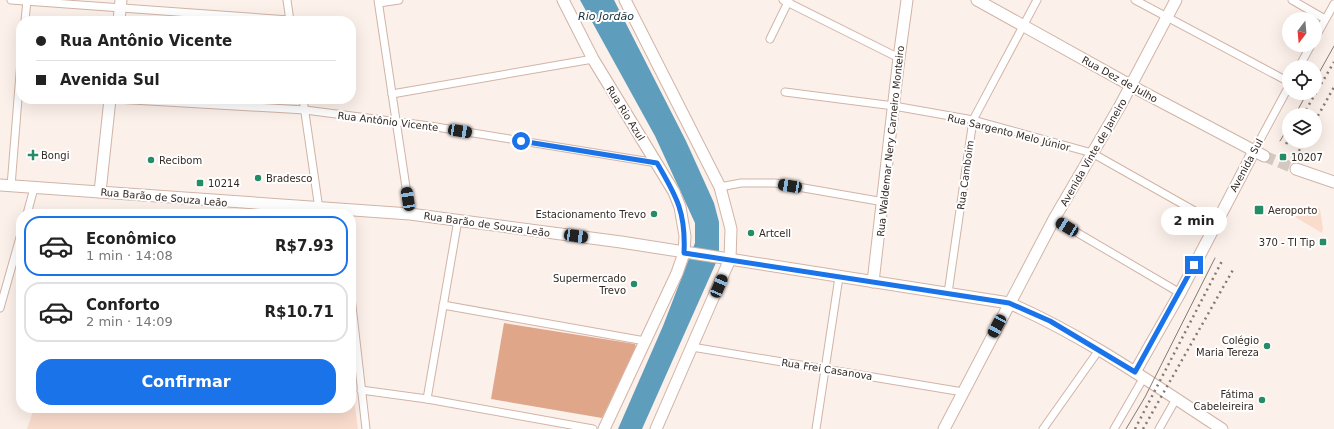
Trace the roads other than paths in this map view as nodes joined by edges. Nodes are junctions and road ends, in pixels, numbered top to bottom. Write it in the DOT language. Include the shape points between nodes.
graph roads {
  1 [pos="11,0"];
  2 [pos="27,0"];
  3 [pos="287,0"];
  4 [pos="399,0"];
  5 [pos="563,0"];
  6 [pos="625,0"];
  7 [pos="908,0"];
  8 [pos="977,0"];
  9 [pos="1037,0"];
  10 [pos="1135,0"];
  11 [pos="1176,0"];
  12 [pos="1292,0"];
  13 [pos="787,1"];
  14 [pos="378,2"];
  15 [pos="121,3"];
  16 [pos="1334,4"];
  17 [pos="25,16"];
  18 [pos="120,16"];
  19 [pos="250,16"];
  20 [pos="289,16"];
  21 [pos="1167,17"];
  22 [pos="1325,19"];
  23 [pos="1322,25"];
  24 [pos="1023,26"];
  25 [pos="770,39"];
  26 [pos="899,58"];
  27 [pos="593,59"];
  28 [pos="1282,78"];
  29 [pos="1130,85"];
  30 [pos="785,92"];
  31 [pos="392,94"];
  32 [pos="1283,100"];
  33 [pos="17,104"];
  34 [pos="109,104"];
  35 [pos="201,104"];
  36 [pos="304,104"];
  37 [pos="894,106"];
  38 [pos="305,110"];
  39 [pos="973,120"];
  40 [pos="396,122"];
  41 [pos="1092,153"];
  42 [pos="1259,153"];
  43 [pos="657,163"];
  44 [pos="1296,169"];
  45 [pos="1334,182"];
  46 [pos="6,185"];
  47 [pos="720,187"];
  48 [pos="34,188"];
  49 [pos="100,192"];
  50 [pos="884,202"];
  51 [pos="28,209"];
  52 [pos="319,209"];
  53 [pos="356,212"];
  54 [pos="410,214"];
  55 [pos="1054,219"];
  56 [pos="458,220"];
  57 [pos="1216,223"];
  58 [pos="16,252"];
  59 [pos="687,253"];
  60 [pos="726,259"];
  61 [pos="839,277"];
  62 [pos="873,282"];
  63 [pos="948,293"];
  64 [pos="1180,293"];
  65 [pos="1009,303"];
  66 [pos="443,305"];
  67 [pos="0,308"];
  68 [pos="646,341"];
  69 [pos="356,344"];
  70 [pos="692,347"];
  71 [pos="1099,350"];
  72 [pos="825,369"];
  73 [pos="1139,374"];
  74 [pos="361,390"];
  75 [pos="963,392"];
  76 [pos="427,399"];
  77 [pos="1176,399"];
  78 [pos="366,429"];
  79 [pos="593,429"];
  80 [pos="604,429"];
  81 [pos="656,429"];
  82 [pos="816,429"];
  83 [pos="944,429"];
  84 [pos="1043,429"];
  85 [pos="1114,429"];
  86 [pos="1159,429"];
  87 [pos="1222,429"];
  1 -- 2 [label="street"];
  2 -- 15 [label="street"];
  2 -- 17 [label="street"];
  3 -- 20 [label="street"];
  4 -- 14 [label="street"];
  5 -- 27 [label="main road, Rua Rio Azul"];
  6 -- 47 [label="main road"];
  7 -- 26 [label="main road, Rua Waldemar Nery Carneiro Monteiro"];
  8 -- 24 [label="main road, Rua Dez de Julho"];
  9 -- 24 [label="street, Rua Camboim"];
  10 -- 21 [label="street"];
  11 -- 21 [label="main road, Avenida Vinte de Janeiro"];
  12 -- 22 [label="street"];
  13 -- 25 [label="street"];
  13 -- 26 [label="street"];
  14 -- 31 [label="street"];
  15 -- 18 [label="main road"];
  15 -- 19 [label="street"];
  16 -- 22 [label="street"];
  21 -- 28 [label="street"];
  21 -- 29 [label="main road, Avenida Vinte de Janeiro"];
  22 -- 23 [label="street"];
  24 -- 29 [label="main road, Rua Dez de Julho"];
  24 -- 39 [label="street, Rua Camboim"];
  26 -- 37 [label="main road, Rua Waldemar Nery Carneiro Monteiro"];
  27 -- 31 [label="street"];
  27 -- 43 [label="main road, Rua Rio Azul"];
  29 -- 41 [label="main road, Avenida Vinte de Janeiro"];
  29 -- 42 [label="main road, Rua Dez de Julho"];
  30 -- 37 [label="street, Rua Sargento Melo Júnior"];
  31 -- 40 [label="street"];
  32 -- 42 [label="street, Avenida Sul"];
  33 -- 46 [label="street"];
  34 -- 49 [label="main road"];
  35 -- 38 [label="street, Rua Antônio Vicente"];
  36 -- 38 [label="street"];
  37 -- 39 [label="street, Rua Sargento Melo Júnior"];
  37 -- 50 [label="main road, Rua Waldemar Nery Carneiro Monteiro"];
  38 -- 40 [label="street, Rua Antônio Vicente"];
  38 -- 52 [label="street"];
  39 -- 41 [label="street, Rua Sargento Melo Júnior"];
  39 -- 63 [label="street, Rua Camboim"];
  40 -- 43 [label="street, Rua Antônio Vicente"];
  40 -- 54 [label="street"];
  41 -- 55 [label="main road, Avenida Vinte de Janeiro"];
  41 -- 57 [label="street, Rua Sargento Melo Júnior"];
  42 -- 57 [label="main road, Avenida Sul"];
  43 -- 59 [label="main road, Rua Rio Azul" via="680,207"];
  44 -- 45 [label="main road"];
  46 -- 48 [label="main road, Rua Barão de Souza Leão"];
  47 -- 50 [label="street" via="741,183 774,184"];
  47 -- 60 [label="main road" via="731,229"];
  48 -- 49 [label="main road, Rua Barão de Souza Leão"];
  48 -- 51 [label="street"];
  49 -- 52 [label="main road, Rua Barão de Souza Leão"];
  50 -- 62 [label="main road, Rua Waldemar Nery Carneiro Monteiro"];
  53 -- 54 [label="main road, Rua Barão de Souza Leão"];
  54 -- 56 [label="main road, Rua Barão de Souza Leão"];
  55 -- 64 [label="street"];
  55 -- 65 [label="main road, Avenida Vinte de Janeiro"];
  56 -- 59 [label="main road, Rua Barão de Souza Leão"];
  56 -- 66 [label="street"];
  57 -- 64 [label="main road, Avenida Sul"];
  58 -- 67 [label="street"];
  59 -- 60 [label="main road, Rua Barão de Souza Leão"];
  59 -- 68 [label="main road, Rua Rio Azul"];
  60 -- 61 [label="main road, Rua Barão de Souza Leão"];
  60 -- 70 [label="main road"];
  61 -- 62 [label="main road, Rua Barão de Souza Leão"];
  61 -- 72 [label="street"];
  62 -- 63 [label="main road, Rua Barão de Souza Leão"];
  63 -- 65 [label="main road, Rua Barão de Souza Leão"];
  64 -- 73 [label="main road, Avenida Sul"];
  65 -- 71 [label="main road, Rua Barão de Souza Leão" via="1050,321"];
  65 -- 75 [label="main road, Avenida Vinte de Janeiro"];
  66 -- 68 [label="street"];
  66 -- 76 [label="street"];
  68 -- 80 [label="main road, Rua Rio Azul"];
  69 -- 74 [label="street"];
  70 -- 72 [label="street, Rua Frei Casanova"];
  70 -- 81 [label="main road"];
  71 -- 73 [label="main road, Rua Barão de Souza Leão"];
  71 -- 84 [label="street"];
  72 -- 75 [label="street, Rua Frei Casanova"];
  72 -- 82 [label="street"];
  73 -- 77 [label="main road, Rua Barão de Souza Leão"];
  73 -- 85 [label="street, Avenida Sul"];
  74 -- 76 [label="street"];
  74 -- 78 [label="street"];
  75 -- 83 [label="main road, Avenida Vinte de Janeiro"];
  76 -- 79 [label="street"];
  77 -- 86 [label="street"];
  77 -- 87 [label="main road, Rua Barão de Souza Leão"];
}
